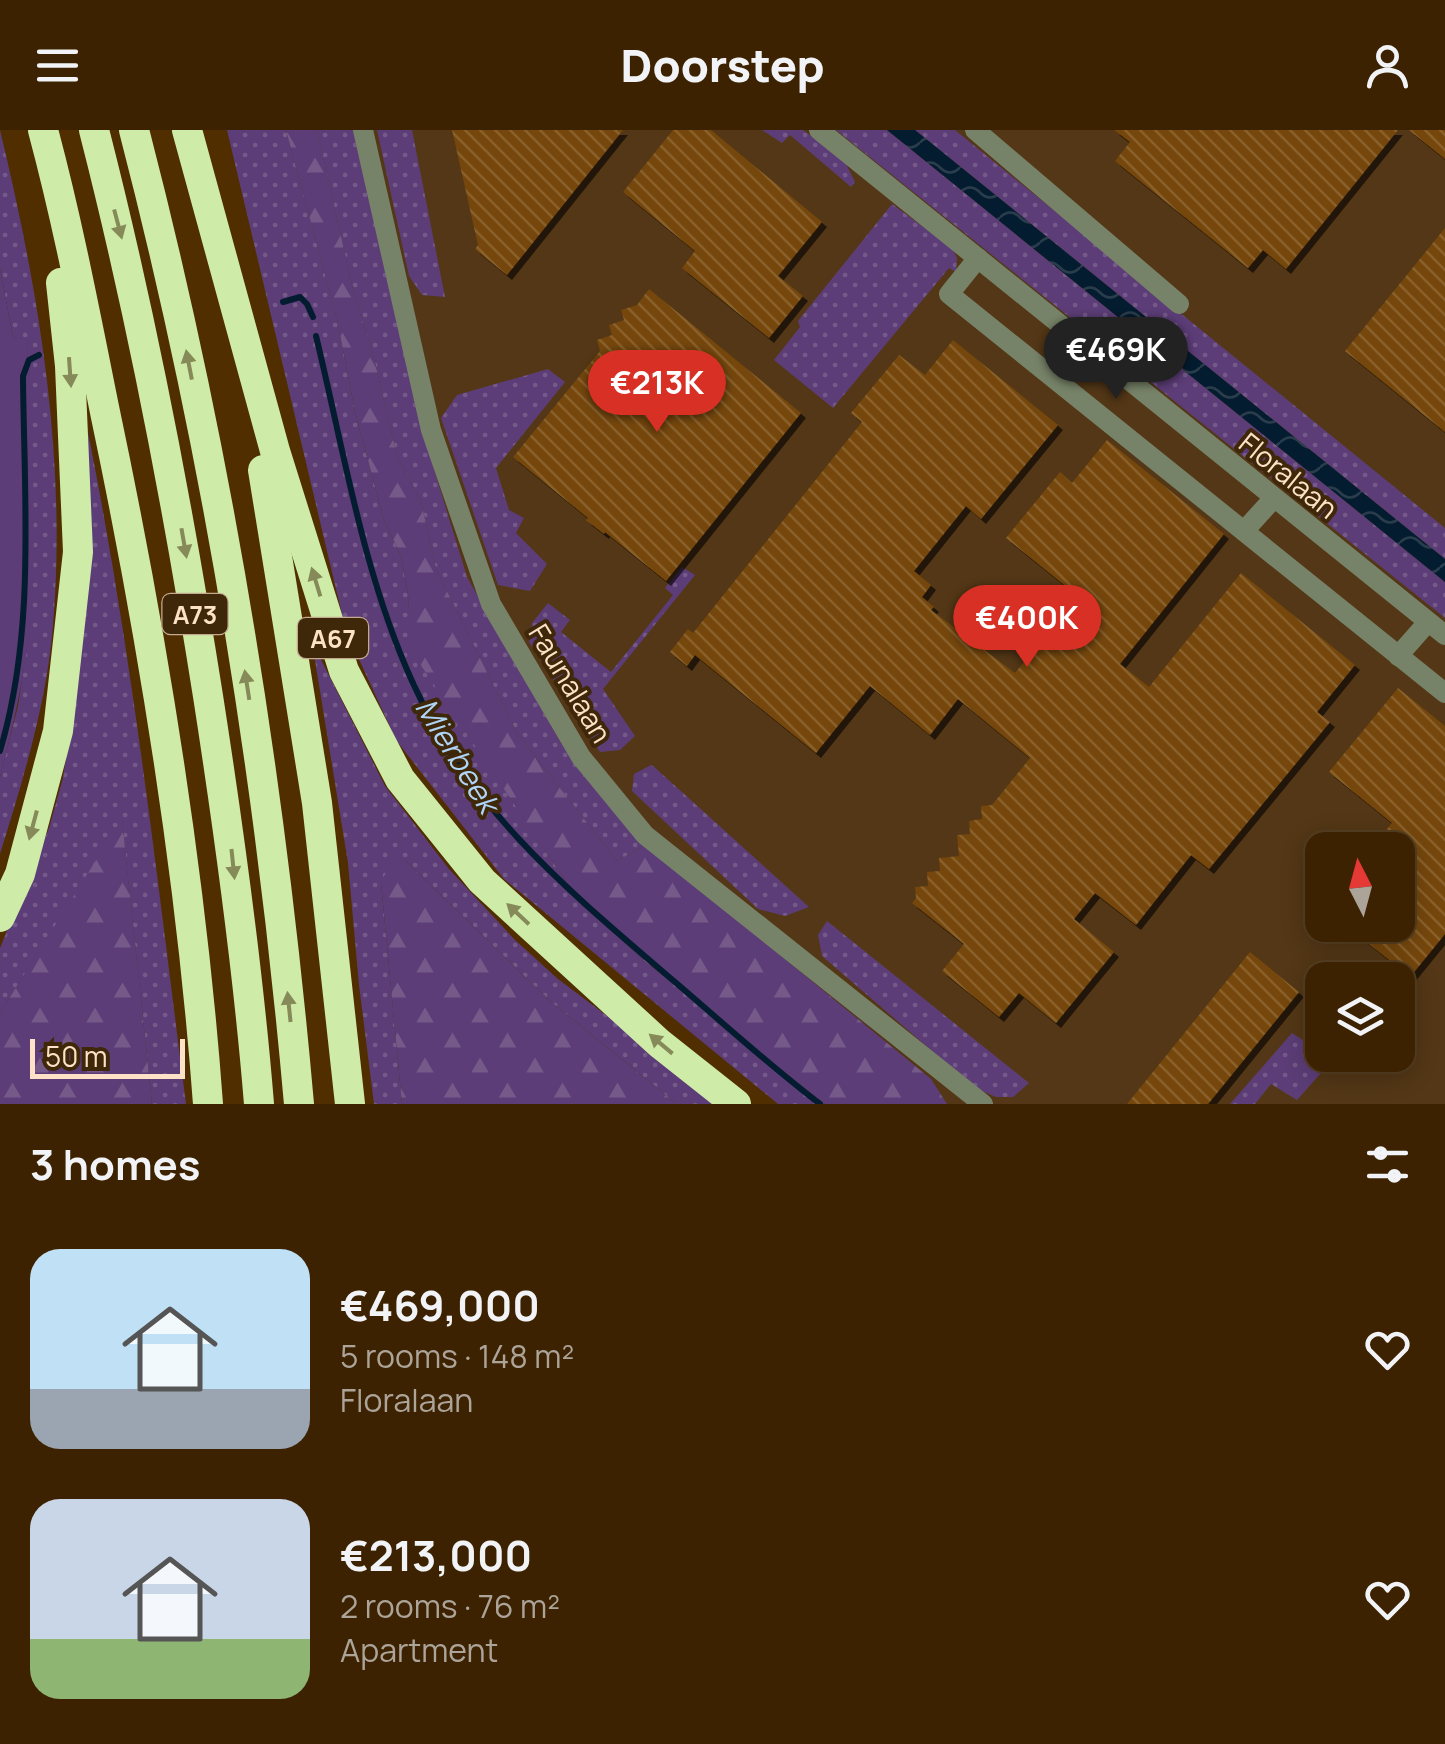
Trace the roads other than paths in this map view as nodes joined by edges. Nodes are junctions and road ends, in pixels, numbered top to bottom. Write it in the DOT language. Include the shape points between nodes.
graph roads {
  1 [pos="94,130"];
  2 [pos="134,130"];
  3 [pos="187,130"];
  4 [pos="363,130"];
  5 [pos="819,130"];
  6 [pos="975,130"];
  7 [pos="44,133"];
  8 [pos="210,222"];
  9 [pos="978,258"];
  10 [pos="1179,304"];
  11 [pos="1274,498"];
  12 [pos="1244,531"];
  13 [pos="1428,622"];
  14 [pos="1445,636"];
  15 [pos="1398,656"];
  16 [pos="1445,694"];
  17 [pos="0,917"];
  18 [pos="208,1104"];
  19 [pos="259,1104"];
  20 [pos="299,1104"];
  21 [pos="350,1104"];
  22 [pos="736,1104"];
  23 [pos="983,1104"];
  1 -- 19 [label="highway, A73, one-way" via="183,534 229,828"];
  20 -- 2 [label="highway, A73, one-way" via="267,815 224,534"];
  3 -- 8 [label="highway"];
  4 -- 23 [label="street, Faunalaan" via="432,430 491,604 581,757 645,835"];
  5 -- 9 [label="street, Floralaan"];
  6 -- 10 [label="street"];
  7 -- 17 [label="highway, A73, one-way" via="70,366 78,552 58,731 20,874"];
  7 -- 18 [label="highway, A73" via="132,542 179,836"];
  8 -- 21 [label="highway" via="272,512 317,802"];
  22 -- 8 [label="highway, A67, one-way" via="658,1043 482,880 400,779 344,671"];
  9 -- 11 [label="street, Floralaan"];
  9 -- 12 [label="street" via="949,294"];
  11 -- 12 [label="street"];
  11 -- 13 [label="street, Floralaan"];
  12 -- 15 [label="street"];
  13 -- 14 [label="street, Floralaan"];
  13 -- 15 [label="street"];
  15 -- 16 [label="street"];
}
